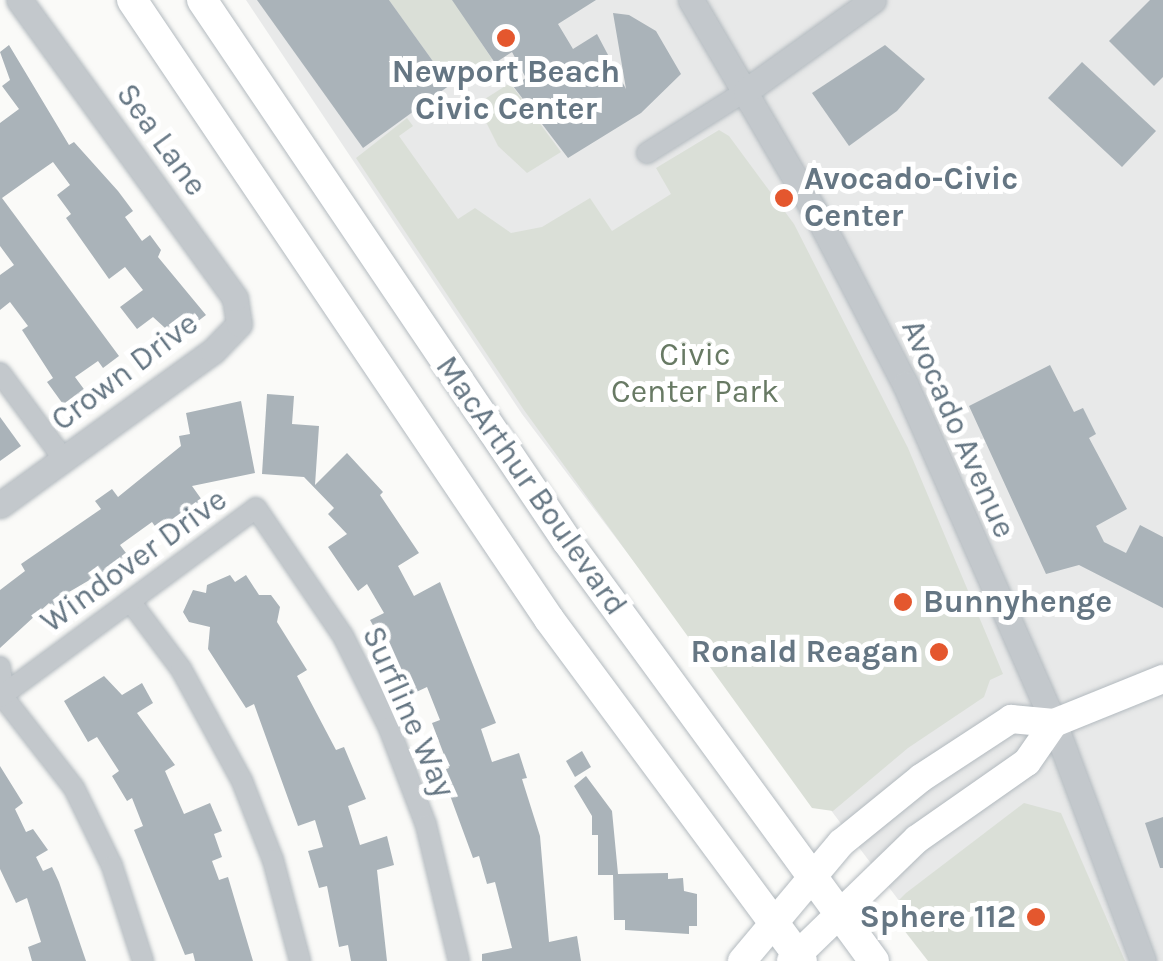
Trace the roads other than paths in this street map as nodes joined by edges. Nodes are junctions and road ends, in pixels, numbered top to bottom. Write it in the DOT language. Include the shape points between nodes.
graph roads {
  1 [pos="19,0"];
  2 [pos="132,0"];
  3 [pos="202,0"];
  4 [pos="691,0"];
  5 [pos="873,0"];
  6 [pos="746,92"];
  7 [pos="647,153"];
  8 [pos="239,324"];
  9 [pos="0,374"];
  10 [pos="63,458"];
  11 [pos="0,505"];
  12 [pos="256,508"];
  13 [pos="130,601"];
  14 [pos="0,667"];
  15 [pos="1163,679"];
  16 [pos="1,695"];
  17 [pos="1054,723"];
  18 [pos="814,872"];
  19 [pos="838,909"];
  20 [pos="773,920"];
  21 [pos="796,958"];
  22 [pos="144,961"];
  23 [pos="300,961"];
  24 [pos="459,961"];
  25 [pos="742,961"];
  26 [pos="874,961"];
  27 [pos="1143,961"];
  1 -- 8 [label="street, Sea Lane" via="228,288"];
  2 -- 20 [label="main road, MacArthur Boulevard" via="549,619"];
  3 -- 18 [label="main road, MacArthur Boulevard" via="567,541"];
  4 -- 6 [label="street, Avocado Avenue"];
  5 -- 6 [label="street"];
  6 -- 7 [label="street"];
  6 -- 17 [label="street, Avocado Avenue" via="905,384"];
  8 -- 10 [label="street, Crown Drive"];
  9 -- 10 [label="street"];
  10 -- 11 [label="street, Crown Drive"];
  12 -- 13 [label="street, Windover Drive"];
  12 -- 24 [label="street, Surfline Way" via="343,636 390,728 426,825"];
  13 -- 16 [label="street, Windover Drive"];
  13 -- 23 [label="street" via="197,696 242,781 273,860"];
  14 -- 16 [label="street"];
  15 -- 17 [label="main road"];
  16 -- 22 [label="street" via="74,788"];
  17 -- 18 [label="main road" via="1011,719 921,778"];
  17 -- 19 [label="main road" via="1028,762 956,807"];
  17 -- 27 [label="street, Avocado Avenue"];
  18 -- 19 [label="main road, MacArthur Boulevard"];
  18 -- 20 [label="main road"];
  19 -- 21 [label="main road"];
  19 -- 26 [label="main road, MacArthur Boulevard"];
  20 -- 21 [label="main road, MacArthur Boulevard"];
  20 -- 25 [label="main road"];
}
